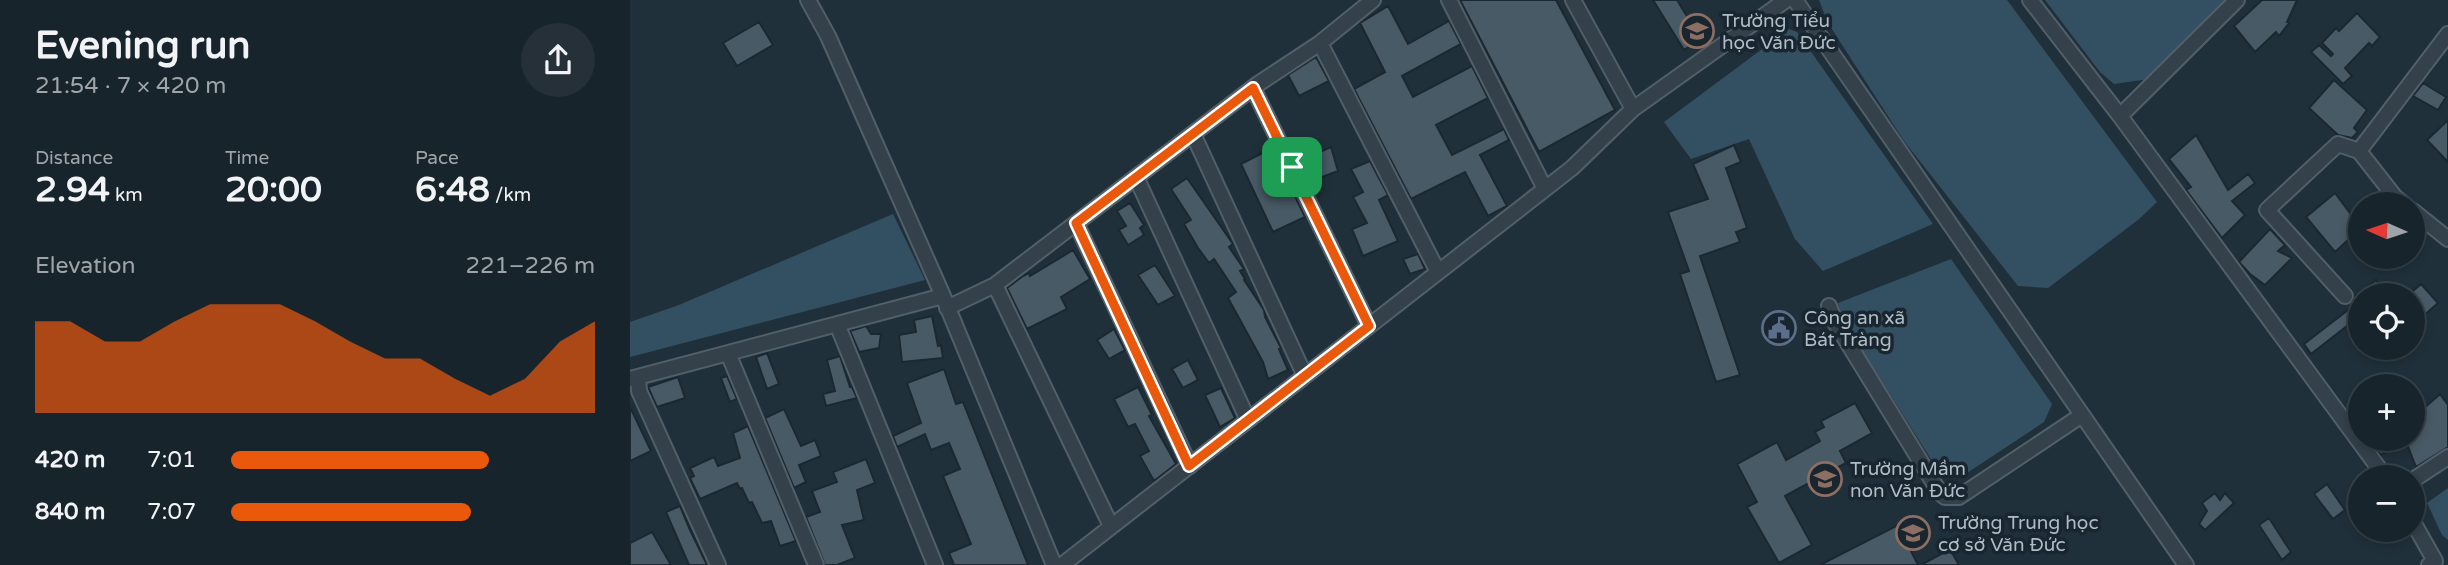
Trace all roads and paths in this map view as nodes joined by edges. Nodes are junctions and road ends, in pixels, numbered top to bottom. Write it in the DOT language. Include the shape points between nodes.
graph roads {
  1 [pos="808,0"];
  2 [pos="1373,0"];
  3 [pos="1449,0"];
  4 [pos="1573,0"];
  5 [pos="1786,0"];
  6 [pos="1795,0"];
  7 [pos="2030,0"];
  8 [pos="2237,0"];
  9 [pos="2448,34"];
  10 [pos="1320,43"];
  11 [pos="1253,88"];
  12 [pos="1633,109"];
  13 [pos="2120,116"];
  14 [pos="1193,134"];
  15 [pos="2360,151"];
  16 [pos="1136,177"];
  17 [pos="1545,189"];
  18 [pos="2391,192"];
  19 [pos="2426,221"];
  20 [pos="1076,223"];
  21 [pos="2448,239"];
  22 [pos="1438,272"];
  23 [pos="995,285"];
  24 [pos="2345,296"];
  25 [pos="945,302"];
  26 [pos="1829,306"];
  27 [pos="837,324"];
  28 [pos="1369,326"];
  29 [pos="728,353"];
  30 [pos="1305,376"];
  31 [pos="634,378"];
  32 [pos="2082,415"];
  33 [pos="1248,420"];
  34 [pos="2448,457"];
  35 [pos="2376,465"];
  36 [pos="1189,466"];
  37 [pos="2425,472"];
  38 [pos="1111,526"];
  39 [pos="2424,542"];
  40 [pos="718,565"];
  41 [pos="816,565"];
  42 [pos="935,565"];
  43 [pos="1054,565"];
  44 [pos="1062,565"];
  45 [pos="2186,565"];
  46 [pos="2429,565"];
  1 -- 25 [label="street"];
  2 -- 10 [label="street"];
  3 -- 17 [label="street"];
  4 -- 12 [label="street"];
  5 -- 12 [label="street"];
  6 -- 32 [label="street"];
  7 -- 13 [label="street"];
  8 -- 13 [label="street"];
  9 -- 15 [label="street"];
  10 -- 11 [label="street"];
  10 -- 22 [label="street"];
  11 -- 14 [label="street"];
  11 -- 28 [label="street"];
  12 -- 17 [label="street"];
  13 -- 35 [label="street"];
  14 -- 16 [label="street"];
  14 -- 30 [label="street"];
  15 -- 18 [label="street"];
  15 -- 24 [label="street" via="2338,144 2267,210"];
  16 -- 20 [label="street"];
  16 -- 33 [label="street"];
  17 -- 22 [label="street"];
  19 -- 21 [label="street"];
  20 -- 23 [label="street"];
  20 -- 36 [label="street"];
  22 -- 28 [label="street"];
  23 -- 25 [label="street"];
  23 -- 38 [label="street"];
  25 -- 27 [label="street"];
  25 -- 43 [label="street"];
  26 -- 32 [label="street" via="1945,497 1959,497"];
  27 -- 29 [label="street"];
  27 -- 42 [label="street"];
  28 -- 30 [label="street"];
  29 -- 31 [label="street"];
  29 -- 41 [label="street"];
  30 -- 33 [label="street"];
  31 -- 40 [label="street"];
  32 -- 45 [label="street"];
  33 -- 36 [label="street"];
  34 -- 37 [label="street"];
  36 -- 38 [label="street"];
  38 -- 44 [label="street"];
  39 -- 46 [label="street" via="2435,561"];
}
